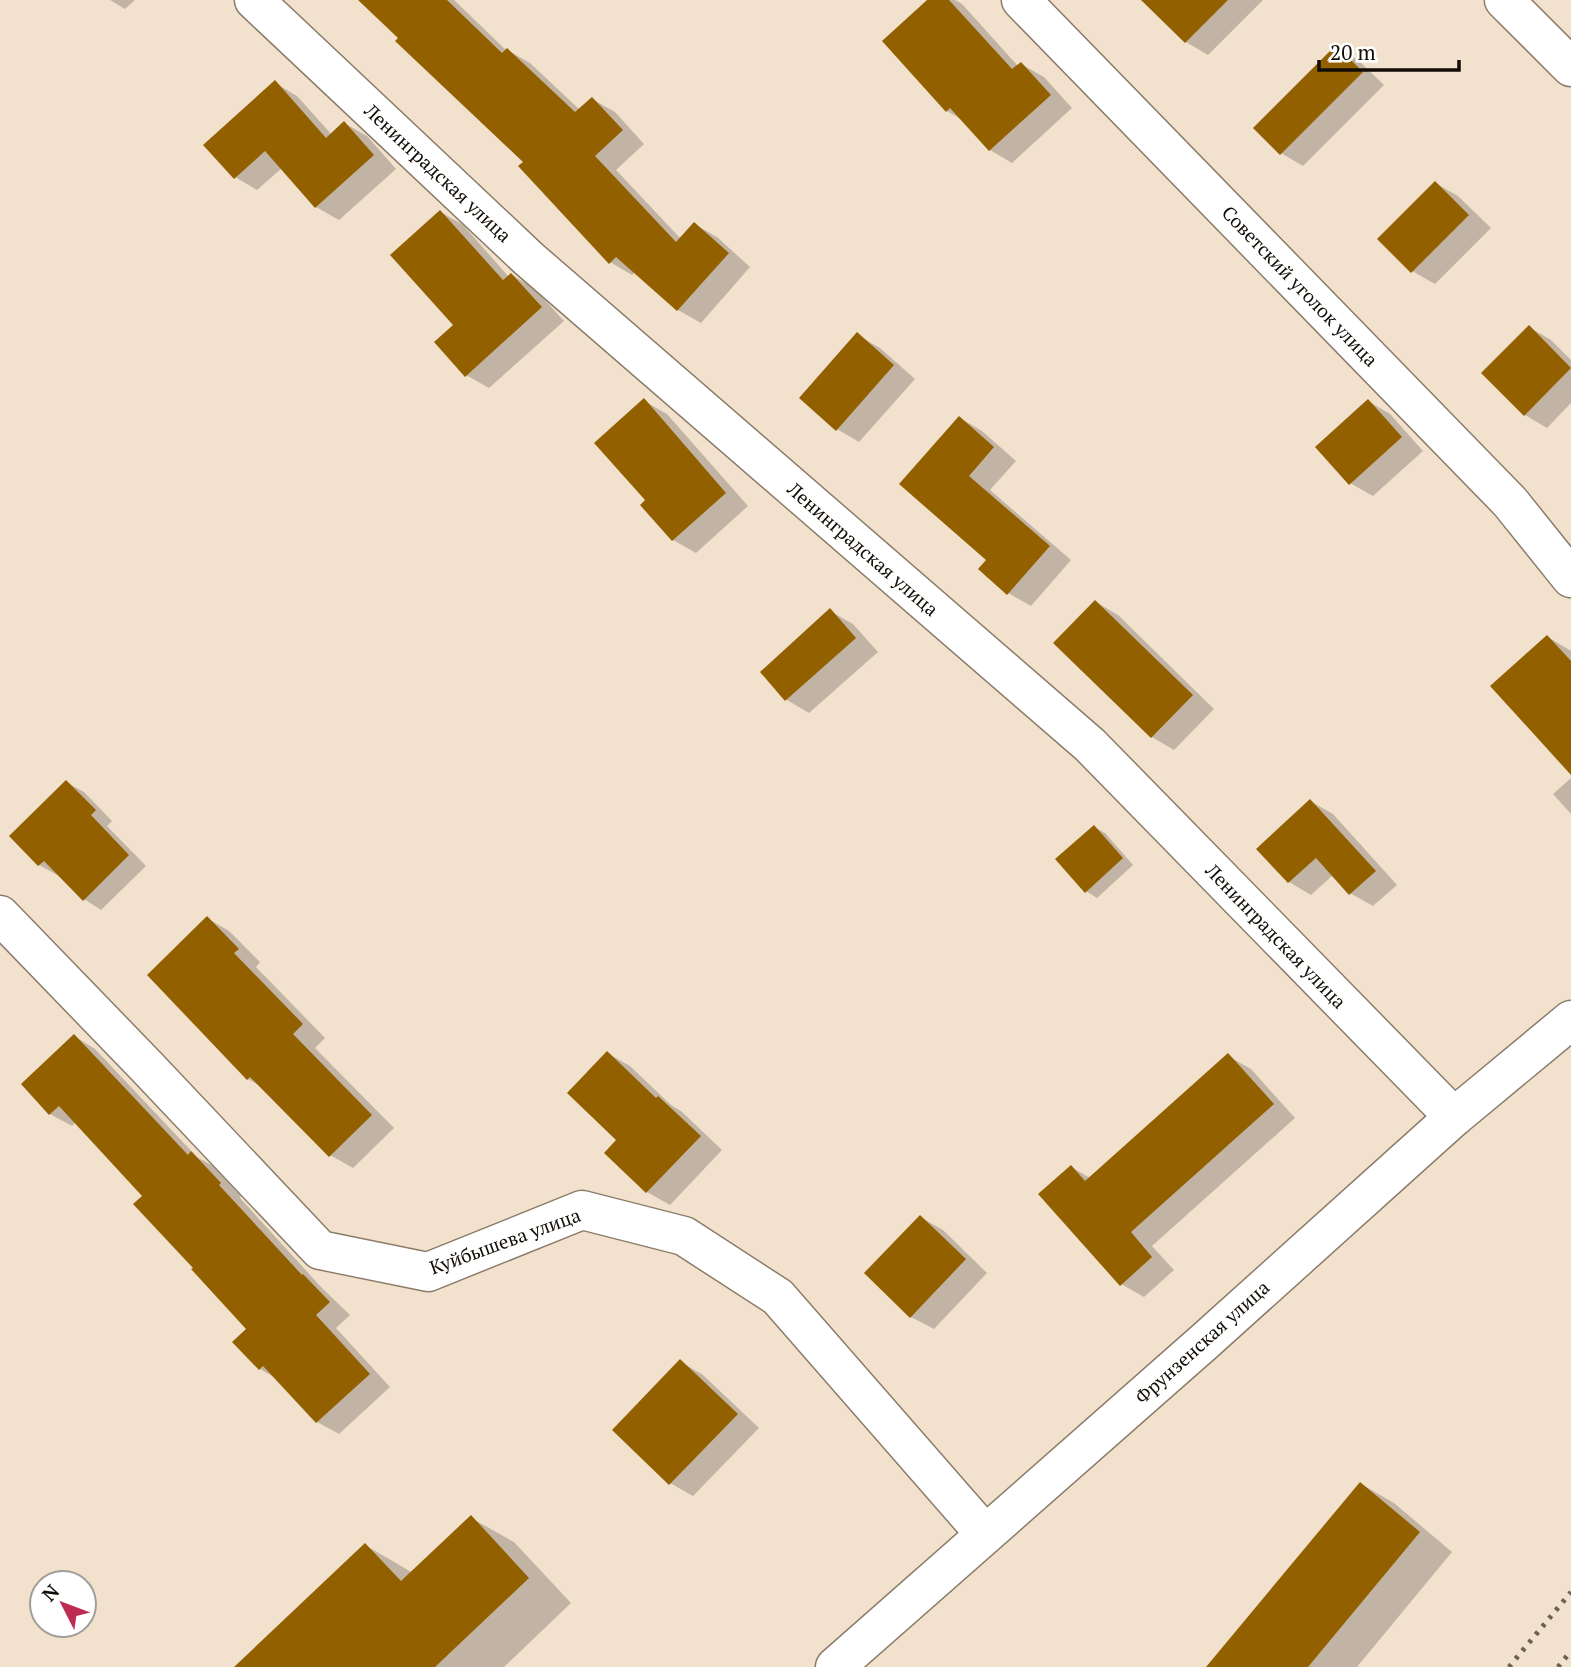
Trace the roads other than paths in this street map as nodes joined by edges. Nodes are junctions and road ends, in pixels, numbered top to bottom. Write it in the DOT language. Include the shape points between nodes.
graph roads {
  1 [pos="254,0"];
  2 [pos="1021,0"];
  3 [pos="1504,0"];
  4 [pos="1571,67"];
  5 [pos="1571,578"];
  6 [pos="0,915"];
  7 [pos="1571,1020"];
  8 [pos="1454,1117"];
  9 [pos="985,1534"];
  10 [pos="835,1667"];
  1 -- 8 [label="street, Ленинградская улица" via="529,259 1090,745"];
  2 -- 5 [label="street, Советский уголок улица" via="1510,502"];
  3 -- 4 [label="street"];
  6 -- 9 [label="street, Куйбышева улица" via="320,1250 428,1272 582,1210 684,1236 778,1297"];
  7 -- 8 [label="street, Фрунзенская улица"];
  8 -- 9 [label="street, Фрунзенская улица"];
  9 -- 10 [label="street, Фрунзенская улица"];
}
